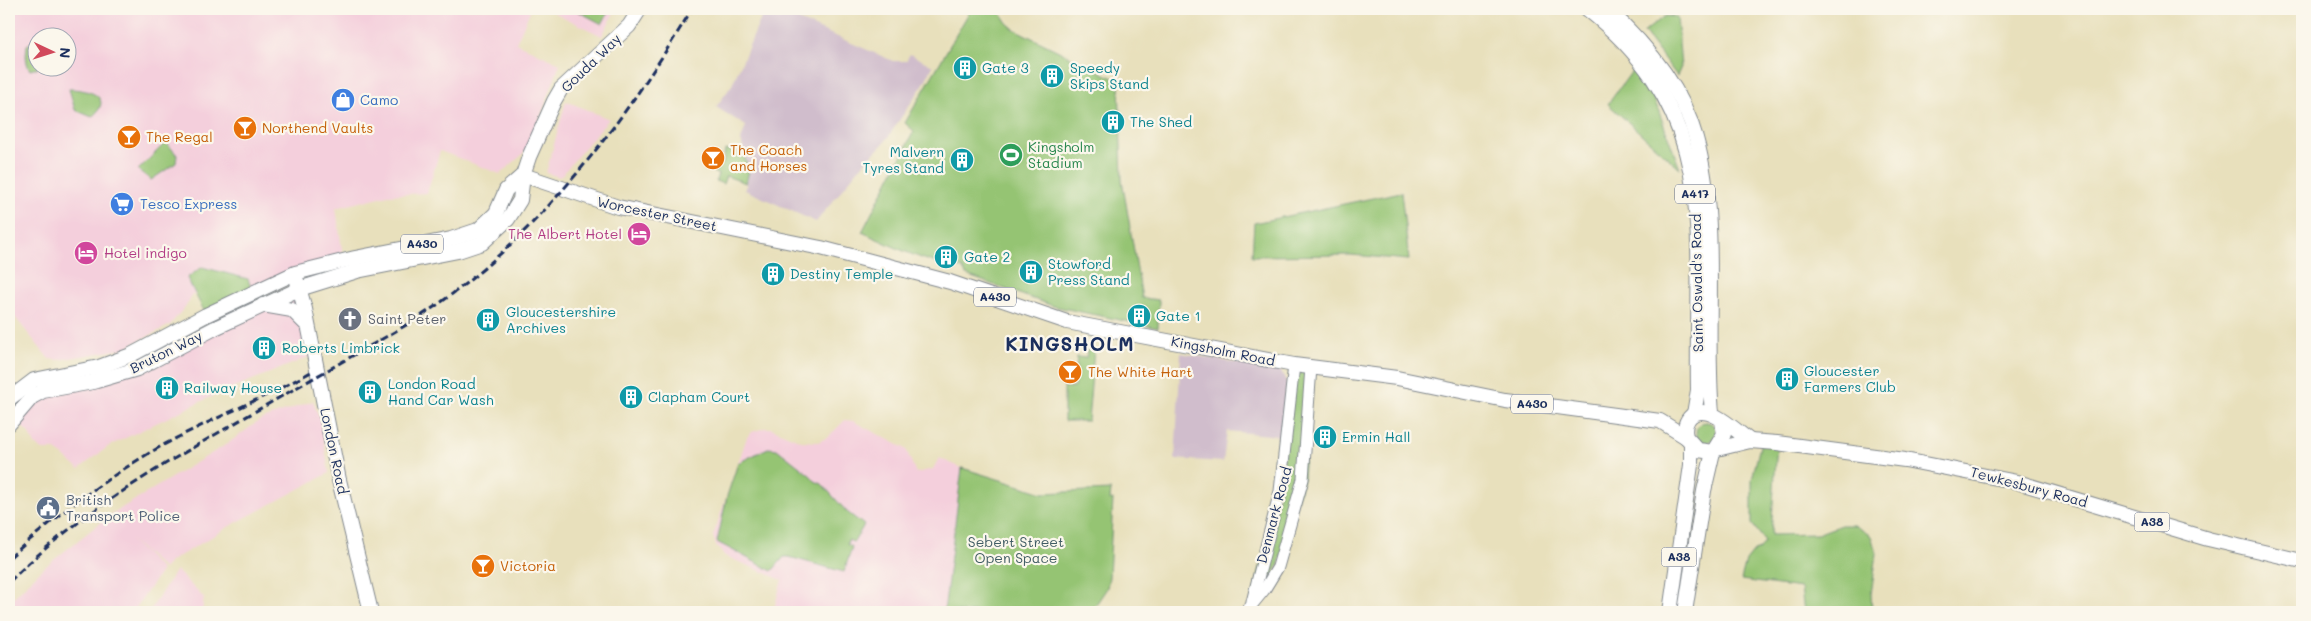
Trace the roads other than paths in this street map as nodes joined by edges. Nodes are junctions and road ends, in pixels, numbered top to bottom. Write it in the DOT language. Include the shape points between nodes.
graph roads {
  1 [pos="640,9"];
  2 [pos="1587,9"];
  3 [pos="1607,9"];
  4 [pos="523,175"];
  5 [pos="794,242"];
  6 [pos="295,273"];
  7 [pos="299,289"];
  8 [pos="262,305"];
  9 [pos="309,326"];
  10 [pos="1294,365"];
  11 [pos="1311,368"];
  12 [pos="9,399"];
  13 [pos="1694,414"];
  14 [pos="1717,417"];
  15 [pos="1660,421"];
  16 [pos="9,424"];
  17 [pos="1688,441"];
  18 [pos="1750,441"];
  19 [pos="1715,450"];
  20 [pos="2302,560"];
  21 [pos="1248,608"];
  22 [pos="371,612"];
  23 [pos="1670,612"];
  24 [pos="1685,612"];
  1 -- 4 [label="main road, Gouda Way / A430" via="629,26 561,89"];
  2 -- 13 [label="main road, Saint Oswald's Road / A417" via="1629,45 1650,72 1675,117 1686,147 1696,214 1698,390"];
  3 -- 14 [label="main road, Saint Oswald's Road / A417" via="1657,63 1684,107 1696,137 1704,174"];
  4 -- 5 [label="main road, Worcester Street / A430" via="618,207"];
  4 -- 6 [label="main road, A430" via="506,190 496,213 478,230 451,239"];
  4 -- 7 [label="main road, A430" via="520,200 508,219 482,243"];
  5 -- 10 [label="main road, Kingsholm Road / A430" via="950,282 1067,322"];
  6 -- 7 [label="main road, London Road"];
  6 -- 12 [label="main road, Bruton Way / A430" via="131,355 99,367 34,380"];
  7 -- 8 [label="main road, Bruton Way / A430"];
  7 -- 9 [label="main road, London Road"];
  8 -- 9 [label="main road" via="292,310"];
  8 -- 16 [label="main road, Bruton Way / A430" via="137,369 93,382 43,391 32,397"];
  9 -- 22 [label="main road, London Road" via="339,480"];
  10 -- 11 [label="main road, Kingsholm Road / A430"];
  10 -- 21 [label="street, Denmark Road" via="1280,491"];
  11 -- 15 [label="main road, Kingsholm Road / A430" via="1397,378 1505,400"];
  11 -- 21 [label="street, Denmark Road" via="1303,479 1278,567"];
  13 -- 14 [label="main road" via="1704,411"];
  13 -- 15 [label="main road, Kingsholm Road / A430"];
  13 -- 17 [label="main road, A38" via="1686,426"];
  14 -- 18 [label="main road, Tewkesbury Road / A38"];
  14 -- 19 [label="main road, A38" via="1724,434"];
  15 -- 17 [label="main road, Kingsholm Road / A430"];
  17 -- 19 [label="main road, A38" via="1698,450"];
  17 -- 23 [label="main road, A38" via="1690,474"];
  18 -- 19 [label="main road, Tewkesbury Road / A38"];
  18 -- 20 [label="main road, Tewkesbury Road / A38" via="1905,460 2002,478 2208,539"];
  19 -- 24 [label="main road, A38" via="1704,491"];
}
